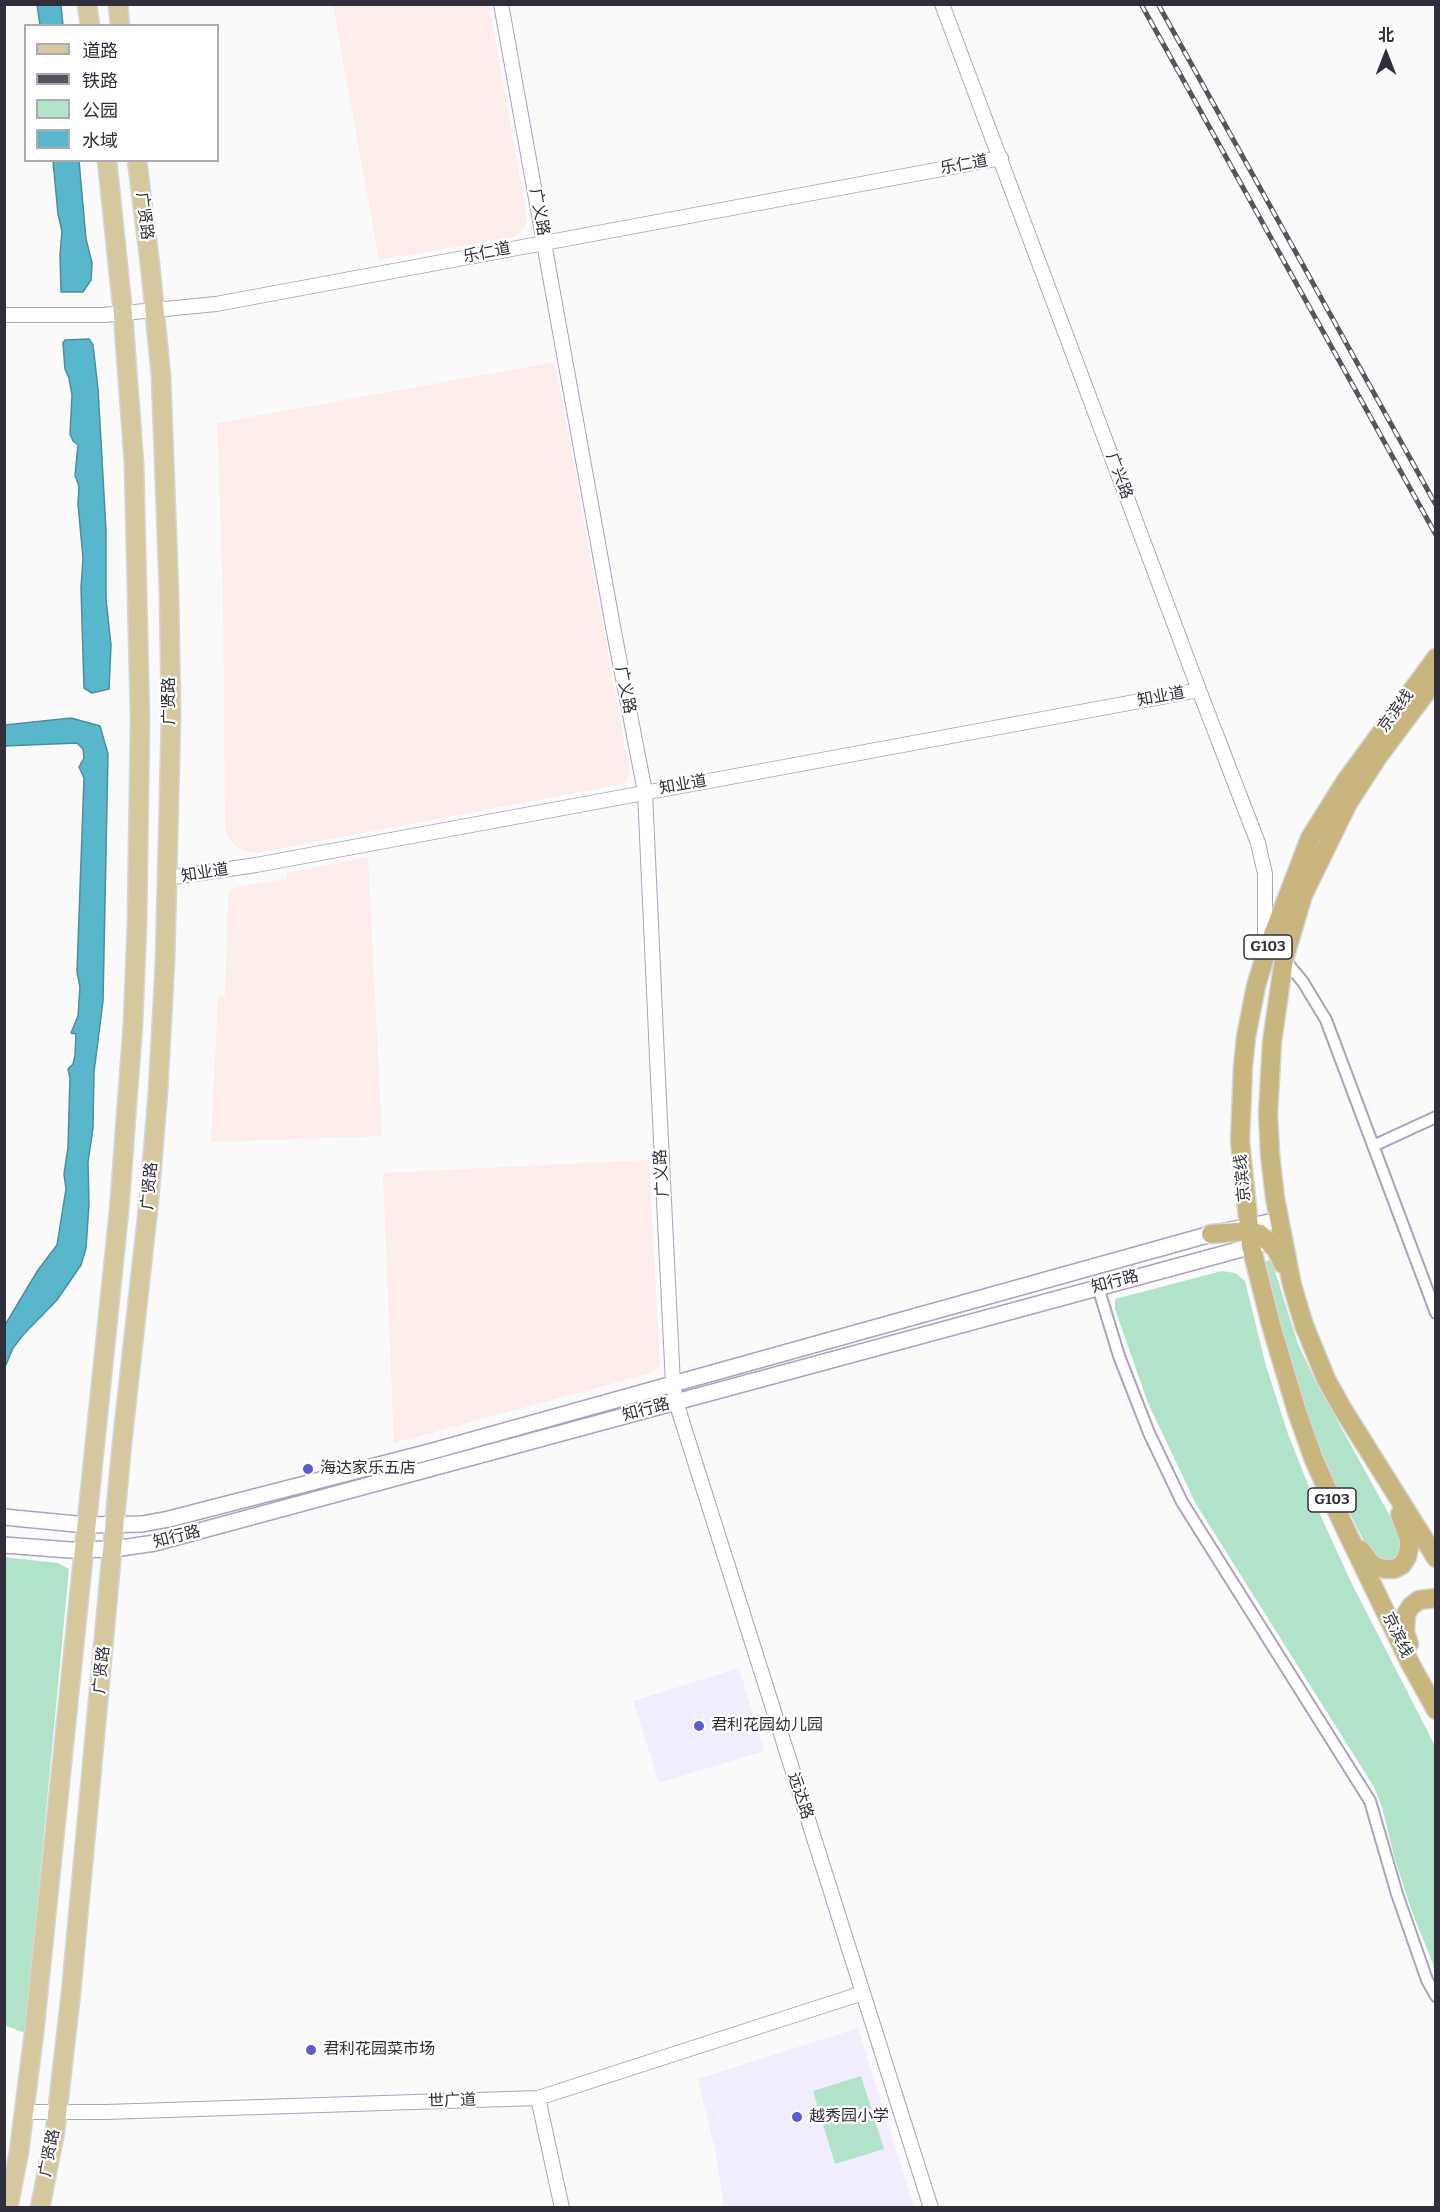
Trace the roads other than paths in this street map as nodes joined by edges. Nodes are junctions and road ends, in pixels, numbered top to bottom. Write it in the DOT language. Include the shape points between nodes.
graph roads {
  1 [pos="87,4"];
  2 [pos="118,4"];
  3 [pos="501,4"];
  4 [pos="942,4"];
  5 [pos="90,24"];
  6 [pos="120,24"];
  7 [pos="1001,158"];
  8 [pos="107,162"];
  9 [pos="137,162"];
  10 [pos="544,242"];
  11 [pos="155,311"];
  12 [pos="123,314"];
  13 [pos="4,315"];
  14 [pos="1436,658"];
  15 [pos="1436,679"];
  16 [pos="1199,690"];
  17 [pos="645,792"];
  18 [pos="167,879"];
  19 [pos="1266,953"];
  20 [pos="1284,959"];
  21 [pos="1436,1117"];
  22 [pos="1373,1146"];
  23 [pos="1279,1220"];
  24 [pos="1211,1234"];
  25 [pos="1249,1234"];
  26 [pos="1277,1240"];
  27 [pos="1215,1255"];
  28 [pos="1258,1278"];
  29 [pos="1098,1287"];
  30 [pos="1436,1313"];
  31 [pos="673,1384"];
  32 [pos="676,1402"];
  33 [pos="1384,1477"];
  34 [pos="1327,1488"];
  35 [pos="4,1517"];
  36 [pos="86,1525"];
  37 [pos="115,1526"];
  38 [pos="4,1545"];
  39 [pos="114,1549"];
  40 [pos="84,1550"];
  41 [pos="1436,1558"];
  42 [pos="1436,1598"];
  43 [pos="1436,1709"];
  44 [pos="863,1993"];
  45 [pos="1436,1996"];
  46 [pos="538,2098"];
  47 [pos="25,2112"];
  48 [pos="57,2112"];
  49 [pos="9,2208"];
  50 [pos="40,2208"];
  51 [pos="562,2208"];
  52 [pos="931,2208"];
  1 -- 5 [label="main road"];
  2 -- 6 [label="main road"];
  3 -- 10 [label="street, 广义路"];
  4 -- 7 [label="street, 广兴路"];
  7 -- 10 [label="street, 乐仁道"];
  7 -- 16 [label="street, 广兴路"];
  8 -- 12 [label="main road, 广贤路"];
  9 -- 11 [label="main road, 广贤路"];
  10 -- 11 [label="street, 乐仁道" via="216,304"];
  10 -- 17 [label="street, 广义路"];
  11 -- 12 [label="street, 乐仁道"];
  11 -- 18 [label="main road, 广贤路" via="169,592"];
  12 -- 13 [label="street, 乐仁道"];
  12 -- 36 [label="main road, 广贤路" via="132,411 137,567 137,923 119,1211"];
  14 -- 19 [label="highway, 京滨线 / G103" via="1310,838"];
  15 -- 20 [label="highway, 京滨线 / G103" via="1348,803 1303,895"];
  16 -- 17 [label="street, 知业道"];
  16 -- 19 [label="street, 广兴路" via="1258,843 1265,874"];
  17 -- 18 [label="street, 知业道"];
  17 -- 31 [label="street, 广义路"];
  18 -- 37 [label="main road, 广贤路" via="158,1092"];
  19 -- 20 [label="highway"];
  19 -- 25 [label="highway, 京滨线 / G103" via="1251,1009 1242,1084 1240,1142"];
  20 -- 22 [label="street" via="1326,1020"];
  20 -- 23 [label="highway, 京滨线 / G103" via="1268,1093 1270,1154"];
  21 -- 22 [label="street"];
  22 -- 30 [label="street"];
  23 -- 25 [label="main road, 知行路"];
  23 -- 26 [label="highway, 京滨线 / G103"];
  24 -- 25 [label="highway"];
  24 -- 31 [label="main road, 知行路"];
  25 -- 26 [label="highway"];
  25 -- 27 [label="main road, 知行路"];
  25 -- 28 [label="highway, 京滨线 / G103"];
  26 -- 33 [label="highway" via="1326,1379"];
  27 -- 28 [label="main road" via="1244,1261"];
  27 -- 29 [label="main road, 知行路"];
  28 -- 34 [label="highway, 京滨线 / G103" via="1290,1393"];
  29 -- 32 [label="main road, 知行路"];
  29 -- 45 [label="street" via="1144,1422 1182,1502 1370,1801 1397,1894"];
  31 -- 32 [label="street, 远达路"];
  31 -- 37 [label="main road, 知行路" via="169,1519"];
  32 -- 39 [label="main road, 知行路" via="155,1543"];
  32 -- 44 [label="street, 远达路"];
  33 -- 34 [label="highway" via="1409,1539 1407,1557 1394,1569 1376,1567 1369,1561"];
  33 -- 41 [label="highway"];
  34 -- 43 [label="highway, 京滨线 / G103"];
  35 -- 36 [label="main road, 知行路"];
  36 -- 37 [label="main road, 知行路"];
  36 -- 40 [label="main road, 广贤路"];
  37 -- 39 [label="main road, 广贤路"];
  38 -- 40 [label="main road, 知行路"];
  39 -- 40 [label="main road, 知行路"];
  39 -- 48 [label="main road, 广贤路"];
  40 -- 47 [label="main road, 广贤路"];
  42 -- 43 [label="highway" via="1411,1605 1404,1622"];
  44 -- 46 [label="street, 世广道"];
  44 -- 52 [label="street, 远达路"];
  46 -- 48 [label="street, 世广道"];
  46 -- 51 [label="street"];
  47 -- 48 [label="street, 世广道"];
  47 -- 49 [label="main road, 广贤路"];
  48 -- 50 [label="main road, 广贤路"];
}
